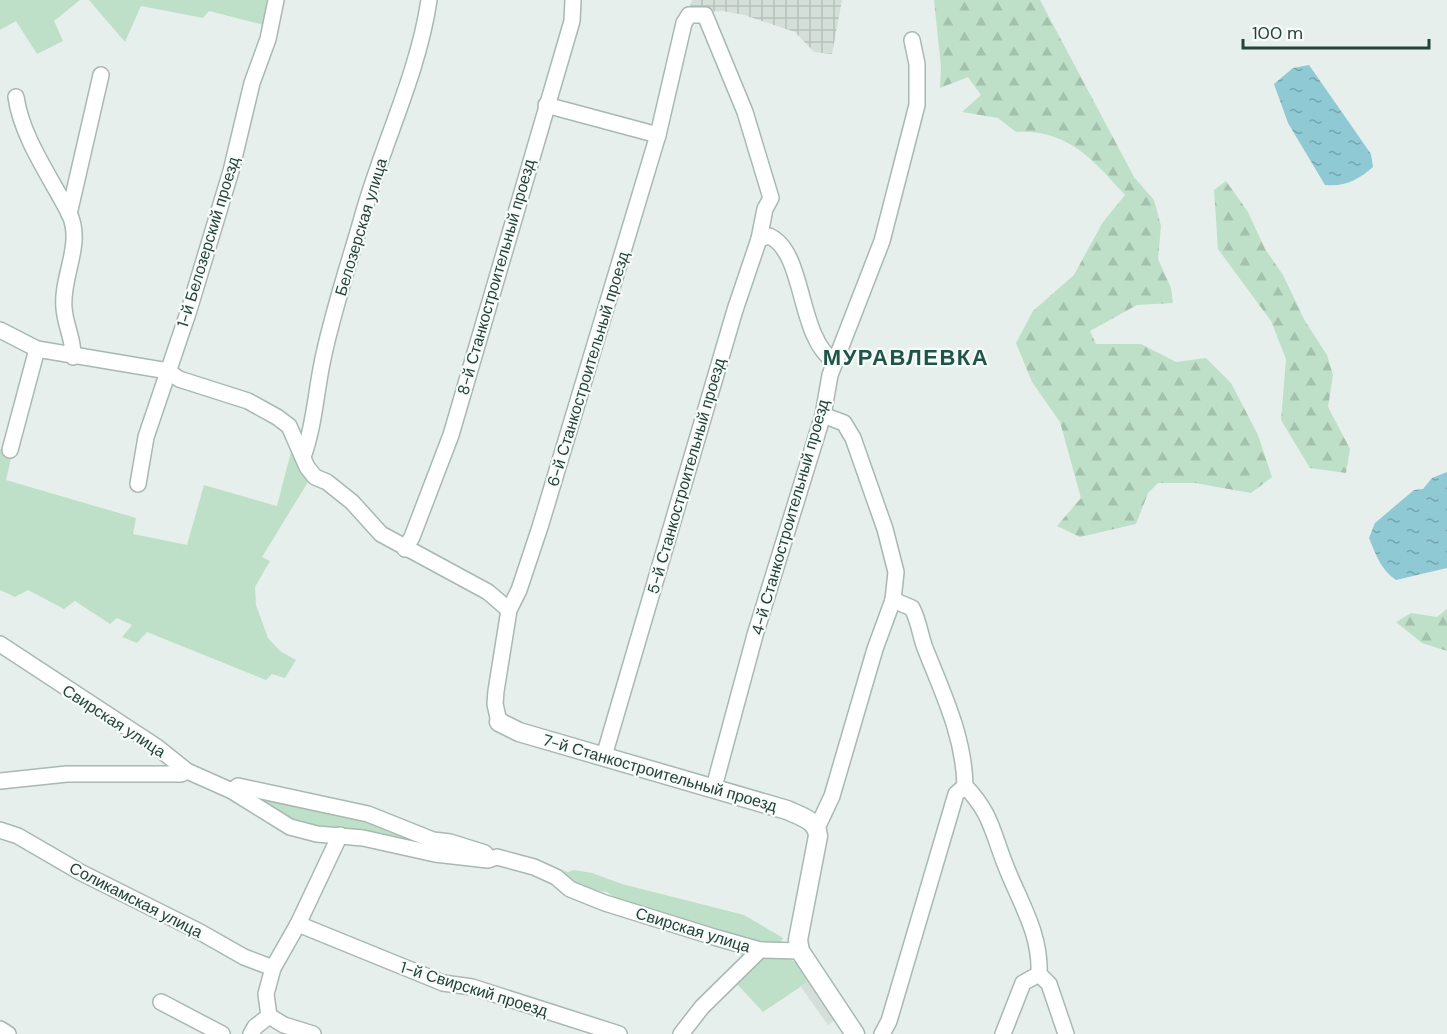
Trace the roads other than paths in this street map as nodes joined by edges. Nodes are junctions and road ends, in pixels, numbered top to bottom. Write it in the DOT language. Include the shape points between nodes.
graph roads {
  1 [pos="276,0"];
  2 [pos="429,0"];
  3 [pos="573,0"];
  4 [pos="912,40"];
  5 [pos="101,75"];
  6 [pos="16,97"];
  7 [pos="546,105"];
  8 [pos="658,135"];
  9 [pos="771,198"];
  10 [pos="69,214"];
  11 [pos="759,239"];
  12 [pos="0,330"];
  13 [pos="38,349"];
  14 [pos="73,357"];
  15 [pos="835,362"];
  16 [pos="168,371"];
  17 [pos="823,415"];
  18 [pos="10,450"];
  19 [pos="303,457"];
  20 [pos="138,484"];
  21 [pos="405,549"];
  22 [pos="893,600"];
  23 [pos="509,609"];
  24 [pos="0,644"];
  25 [pos="499,722"];
  26 [pos="604,756"];
  27 [pos="187,771"];
  28 [pos="0,781"];
  29 [pos="965,786"];
  30 [pos="714,788"];
  31 [pos="232,790"];
  32 [pos="818,828"];
  33 [pos="0,830"];
  34 [pos="340,835"];
  35 [pos="497,857"];
  36 [pos="298,924"];
  37 [pos="760,950"];
  38 [pos="800,951"];
  39 [pos="273,968"];
  40 [pos="1040,974"];
  41 [pos="161,1002"];
  42 [pos="269,1016"];
  43 [pos="0,1029"];
  44 [pos="686,1032"];
  45 [pos="8,1034"];
  46 [pos="222,1034"];
  47 [pos="251,1034"];
  48 [pos="313,1034"];
  49 [pos="619,1034"];
  50 [pos="855,1034"];
  51 [pos="882,1034"];
  52 [pos="1003,1034"];
  53 [pos="1066,1034"];
  1 -- 16 [label="street, 1-й Белозерский проезд" via="231,171"];
  2 -- 19 [label="street, Белозерская улица" via="406,91 363,214 327,340 315,395 314,420"];
  3 -- 7 [label="street, 8-й Станкостроительный проезд" via="572,21"];
  4 -- 15 [label="street, 4-й Станкостроительный проезд" via="917,64 917,105 882,241"];
  5 -- 10 [label="street"];
  6 -- 10 [label="street" via="19,116"];
  7 -- 8 [label="street"];
  7 -- 21 [label="street, 8-й Станкостроительный проезд" via="451,435"];
  8 -- 9 [label="street, 6-й Станкостроительный проезд" via="684,23 689,15 705,15 745,112"];
  8 -- 23 [label="street, 6-й Станкостроительный проезд" via="540,527"];
  9 -- 11 [label="street, 5-й Станкостроительный проезд"];
  10 -- 14 [label="street" via="75,246 65,280 63,307 74,346"];
  11 -- 15 [label="street" via="769,236 784,247 823,355"];
  11 -- 26 [label="street, 5-й Станкостроительный проезд"];
  12 -- 13 [label="street"];
  13 -- 14 [label="street"];
  13 -- 18 [label="street"];
  14 -- 16 [label="street"];
  15 -- 17 [label="street, 4-й Станкостроительный проезд"];
  16 -- 19 [label="street" via="179,379 248,401 277,417 289,426"];
  16 -- 20 [label="street, 1-й Белозерский проезд" via="146,437"];
  17 -- 22 [label="street" via="844,423 853,438 894,562"];
  17 -- 30 [label="street, 4-й Станкостроительный проезд" via="755,635"];
  19 -- 21 [label="street" via="315,477 352,502 381,534"];
  21 -- 23 [label="street" via="471,582"];
  22 -- 29 [label="street" via="916,615 956,726 965,763"];
  22 -- 32 [label="street" via="832,796"];
  23 -- 25 [label="street, 6-й Станкостроительный проезд" via="496,697"];
  24 -- 27 [label="street, Свирская улица"];
  25 -- 26 [label="street, 7-й Станкостроительный проезд" via="519,732"];
  26 -- 30 [label="street, 7-й Станкостроительный проезд"];
  27 -- 28 [label="street" via="67,774"];
  27 -- 31 [label="street, Свирская улица"];
  29 -- 40 [label="street" via="979,800 993,825 1035,936"];
  29 -- 51 [label="street" via="956,794"];
  30 -- 32 [label="street, 7-й Станкостроительный проезд" via="787,810"];
  31 -- 34 [label="street, Свирская улица" via="290,827"];
  31 -- 35 [label="street, Свирская улица" via="238,786 345,808 433,840"];
  32 -- 38 [label="street" via="817,849 798,931"];
  33 -- 39 [label="street, Соликамская улица" via="244,957"];
  34 -- 35 [label="street, Свирская улица" via="435,854 488,860"];
  34 -- 36 [label="street"];
  35 -- 37 [label="street, Свирская улица" via="534,867 570,889 605,903"];
  36 -- 39 [label="street"];
  36 -- 49 [label="street, 1-й Свирский проезд" via="443,983 472,987"];
  37 -- 38 [label="street, Свирская улица"];
  37 -- 44 [label="street" via="702,1007"];
  38 -- 50 [label="street"];
  39 -- 42 [label="street" via="266,994"];
  40 -- 52 [label="street" via="1023,984"];
  40 -- 53 [label="street" via="1049,984"];
  41 -- 46 [label="street"];
  42 -- 47 [label="street"];
  42 -- 48 [label="street"];
  43 -- 45 [label="street"];
}
